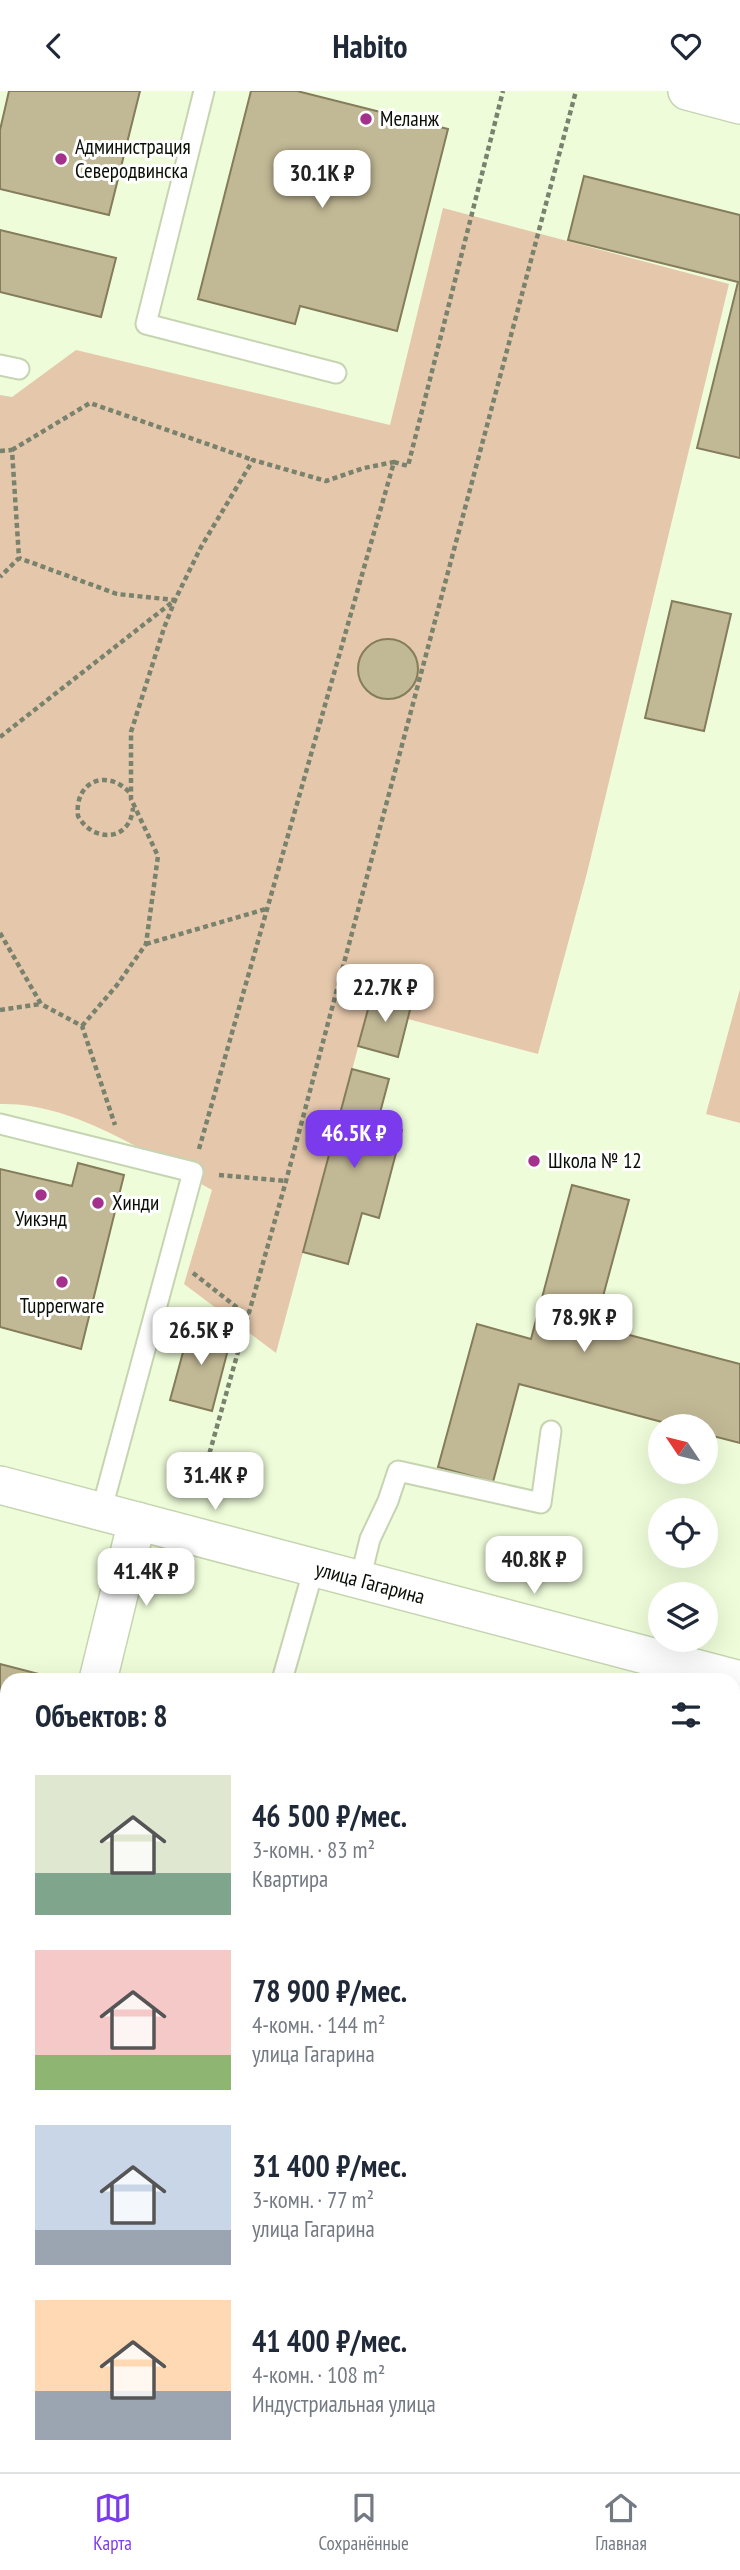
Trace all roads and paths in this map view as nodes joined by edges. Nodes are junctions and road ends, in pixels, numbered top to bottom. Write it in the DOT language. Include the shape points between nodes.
graph roads {
  1 [pos="204,91"];
  2 [pos="503,91"];
  3 [pos="576,91"];
  4 [pos="687,91"];
  5 [pos="740,105"];
  6 [pos="336,373"];
  7 [pos="12,450"];
  8 [pos="0,451"];
  9 [pos="253,460"];
  10 [pos="394,462"];
  11 [pos="19,558"];
  12 [pos="0,577"];
  13 [pos="175,600"];
  14 [pos="0,737"];
  15 [pos="130,793"];
  16 [pos="133,805"];
  17 [pos="267,909"];
  18 [pos="0,933"];
  19 [pos="146,944"];
  20 [pos="41,1004"];
  21 [pos="0,1010"];
  22 [pos="82,1026"];
  23 [pos="0,1124"];
  24 [pos="125,1156"];
  25 [pos="192,1172"];
  26 [pos="286,1181"];
  27 [pos="171,1255"];
  28 [pos="248,1317"];
  29 [pos="551,1431"];
  30 [pos="0,1485"];
  31 [pos="198,1495"];
  32 [pos="101,1512"];
  33 [pos="136,1521"];
  34 [pos="314,1568"];
  35 [pos="360,1580"];
  36 [pos="100,1673"];
  37 [pos="284,1673"];
  38 [pos="713,1673"];
  1 -- 6 [label="lane" via="146,324"];
  2 -- 10 [label="path" via="408,466"];
  3 -- 26 [label="path"];
  4 -- 5 [label="street"];
  7 -- 8 [label="path"];
  7 -- 9 [label="path" via="90,403"];
  7 -- 11 [label="path"];
  9 -- 10 [label="path" via="326,481"];
  9 -- 13 [label="path"];
  10 -- 17 [label="path"];
  11 -- 12 [label="path"];
  11 -- 13 [label="path" via="117,594"];
  13 -- 14 [label="path"];
  13 -- 15 [label="path" via="131,732"];
  15 -- 16 [label="path"];
  15 -- 16 [label="path" via="110,779 91,783 79,797 78,815 90,831 115,834 129,822"];
  16 -- 19 [label="path" via="158,856"];
  17 -- 19 [label="path"];
  17 -- 25 [label="path"];
  18 -- 20 [label="path"];
  19 -- 22 [label="path"];
  20 -- 21 [label="path"];
  20 -- 22 [label="path"];
  22 -- 24 [label="path"];
  23 -- 24 [label="lane"];
  24 -- 25 [label="lane"];
  25 -- 26 [label="path"];
  25 -- 27 [label="lane"];
  26 -- 28 [label="path"];
  27 -- 28 [label="path"];
  27 -- 32 [label="lane"];
  28 -- 31 [label="path"];
  29 -- 35 [label="lane" via="541,1503 398,1471 370,1539"];
  30 -- 32 [label="street, улица Гагарина"];
  32 -- 33 [label="street, улица Гагарина"];
  33 -- 34 [label="street, улица Гагарина"];
  33 -- 36 [label="street"];
  34 -- 35 [label="street, улица Гагарина"];
  34 -- 37 [label="lane"];
  35 -- 38 [label="street, улица Гагарина"];
}
